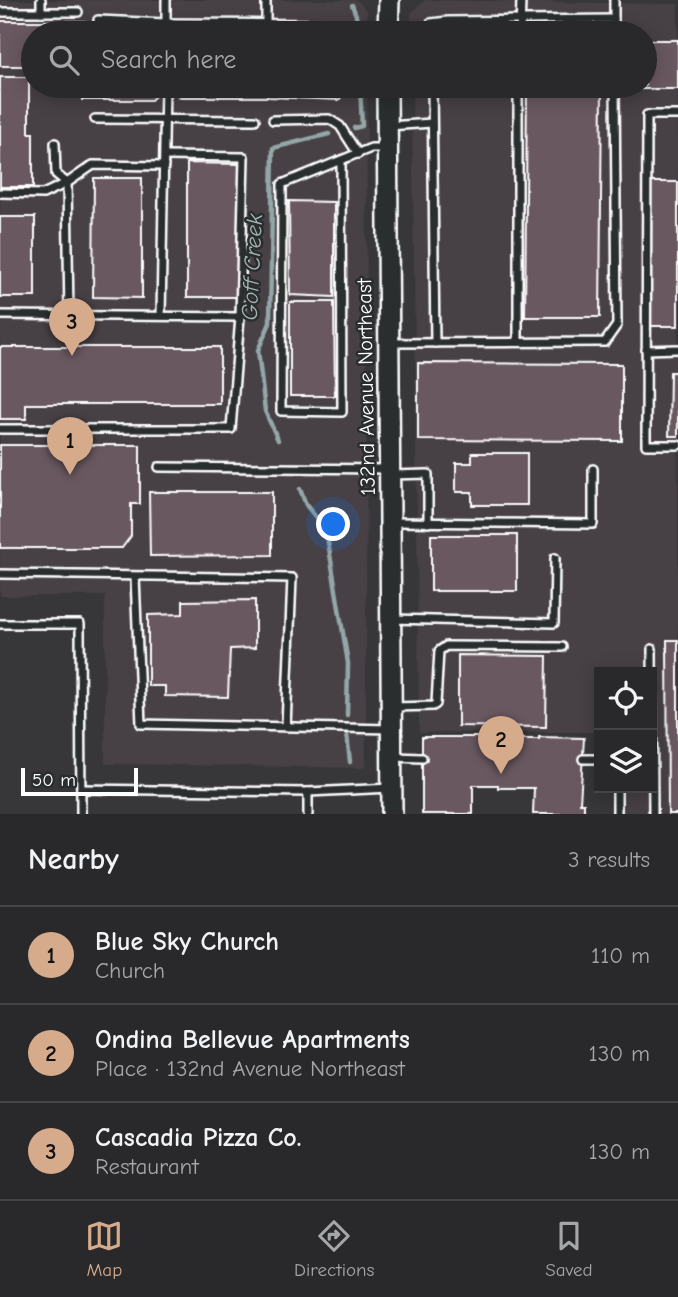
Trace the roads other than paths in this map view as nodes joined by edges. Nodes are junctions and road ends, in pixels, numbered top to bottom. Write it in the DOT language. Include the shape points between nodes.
graph roads {
  1 [pos="41,0"];
  2 [pos="166,0"];
  3 [pos="266,0"];
  4 [pos="389,0"];
  5 [pos="522,0"];
  6 [pos="614,0"];
  7 [pos="0,12"];
  8 [pos="41,12"];
  9 [pos="78,12"];
  10 [pos="614,19"];
  11 [pos="98,20"];
  12 [pos="521,20"];
  13 [pos="121,21"];
  14 [pos="166,21"];
  15 [pos="266,21"];
  16 [pos="388,21"];
  17 [pos="448,21"];
  18 [pos="165,98"];
  19 [pos="387,98"];
  20 [pos="432,98"];
  21 [pos="518,98"];
  22 [pos="615,98"];
  23 [pos="678,115"];
  24 [pos="95,119"];
  25 [pos="165,120"];
  26 [pos="255,120"];
  27 [pos="273,120"];
  28 [pos="432,123"];
  29 [pos="386,126"];
  30 [pos="55,143"];
  31 [pos="386,148"];
  32 [pos="358,154"];
  33 [pos="165,156"];
  34 [pos="341,160"];
  35 [pos="164,166"];
  36 [pos="67,183"];
  37 [pos="0,194"];
  38 [pos="0,315"];
  39 [pos="69,315"];
  40 [pos="161,316"];
  41 [pos="240,317"];
  42 [pos="518,342"];
  43 [pos="388,343"];
  44 [pos="435,343"];
  45 [pos="678,349"];
  46 [pos="646,350"];
  47 [pos="0,429"];
  48 [pos="678,445"];
  49 [pos="159,467"];
  50 [pos="593,469"];
  51 [pos="389,472"];
  52 [pos="390,522"];
  53 [pos="428,523"];
  54 [pos="555,558"];
  55 [pos="0,574"];
  56 [pos="135,577"];
  57 [pos="391,619"];
  58 [pos="0,624"];
  59 [pos="562,647"];
  60 [pos="652,649"];
  61 [pos="392,707"];
  62 [pos="286,727"];
  63 [pos="392,729"];
  64 [pos="392,757"];
  65 [pos="422,758"];
  66 [pos="583,759"];
  67 [pos="594,759"];
  68 [pos="392,788"];
  69 [pos="80,789"];
  70 [pos="308,792"];
  71 [pos="617,793"];
  72 [pos="80,814"];
  73 [pos="308,814"];
  74 [pos="392,814"];
  75 [pos="617,814"];
  76 [pos="653,814"];
  1 -- 8 [label="lane"];
  2 -- 14 [label="lane"];
  3 -- 15 [label="lane"];
  4 -- 16 [label="street"];
  5 -- 12 [label="lane"];
  6 -- 10 [label="lane"];
  7 -- 8 [label="lane"];
  8 -- 9 [label="lane"];
  10 -- 12 [label="lane"];
  11 -- 13 [label="lane"];
  12 -- 17 [label="lane"];
  18 -- 25 [label="lane"];
  19 -- 29 [label="street, 132nd Avenue Northeast"];
  20 -- 28 [label="lane"];
  21 -- 42 [label="lane"];
  22 -- 42 [label="lane" via="617,325 605,342"];
  23 -- 46 [label="lane" via="647,115"];
  24 -- 25 [label="lane"];
  25 -- 26 [label="lane"];
  25 -- 33 [label="lane"];
  27 -- 32 [label="lane" via="329,119 340,126"];
  28 -- 29 [label="lane"];
  28 -- 44 [label="lane"];
  29 -- 31 [label="street, 132nd Avenue Northeast"];
  30 -- 36 [label="lane" via="56,174"];
  31 -- 32 [label="lane"];
  31 -- 43 [label="street, 132nd Avenue Northeast"];
  32 -- 34 [label="lane"];
  33 -- 35 [label="lane"];
  33 -- 41 [label="lane" via="244,157"];
  34 -- 34 [label="lane" via="342,412 281,411 282,184"];
  35 -- 36 [label="lane" via="93,165"];
  35 -- 40 [label="lane"];
  36 -- 37 [label="lane" via="43,194"];
  36 -- 39 [label="lane"];
  38 -- 39 [label="lane"];
  39 -- 40 [label="lane"];
  40 -- 41 [label="lane"];
  41 -- 47 [label="lane" via="231,429"];
  42 -- 44 [label="lane"];
  43 -- 44 [label="lane"];
  43 -- 51 [label="street, 132nd Avenue Northeast"];
  45 -- 46 [label="lane"];
  46 -- 48 [label="lane" via="646,445"];
  49 -- 51 [label="lane"];
  50 -- 53 [label="lane" via="593,524"];
  51 -- 52 [label="street, 132nd Avenue Northeast"];
  51 -- 53 [label="lane" via="428,474"];
  52 -- 53 [label="lane"];
  52 -- 57 [label="street, 132nd Avenue Northeast"];
  54 -- 57 [label="lane" via="554,623"];
  55 -- 56 [label="lane"];
  56 -- 62 [label="lane" via="141,724"];
  56 -- 62 [label="lane" via="292,578"];
  57 -- 61 [label="street, 132nd Avenue Northeast"];
  58 -- 69 [label="lane" via="80,624"];
  59 -- 61 [label="lane" via="446,646 439,651 436,704"];
  60 -- 76 [label="lane"];
  61 -- 63 [label="street, 132nd Avenue Northeast"];
  62 -- 63 [label="lane"];
  63 -- 64 [label="street, 132nd Avenue Northeast"];
  64 -- 65 [label="lane"];
  64 -- 68 [label="street, 132nd Avenue Northeast"];
  66 -- 67 [label="lane"];
  68 -- 70 [label="lane"];
  68 -- 74 [label="street, 132nd Avenue Northeast"];
  69 -- 70 [label="lane"];
  69 -- 72 [label="lane"];
  70 -- 73 [label="lane"];
  71 -- 75 [label="lane"];
}
